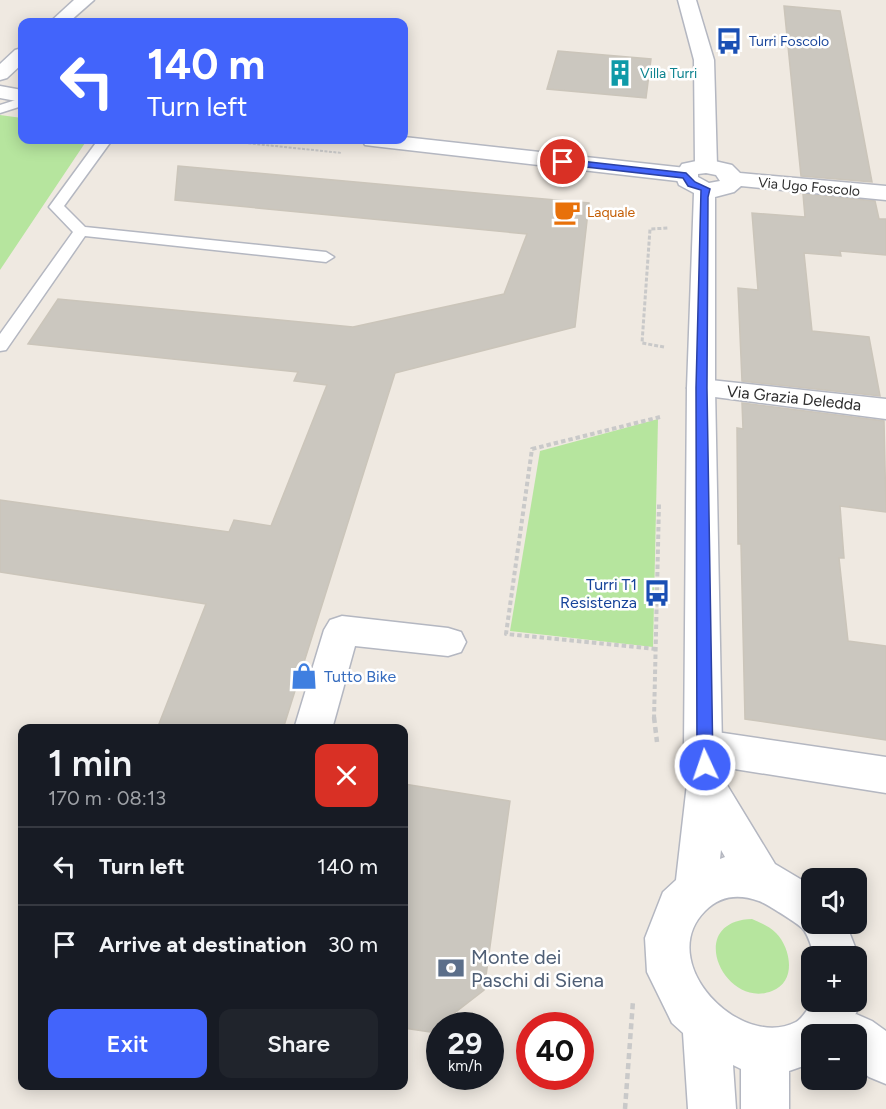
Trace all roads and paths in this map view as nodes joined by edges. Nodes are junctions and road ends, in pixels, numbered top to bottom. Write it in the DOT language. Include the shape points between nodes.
graph roads {
  1 [pos="86,0"];
  2 [pos="687,0"];
  3 [pos="64,18"];
  4 [pos="18,58"];
  5 [pos="0,74"];
  6 [pos="0,92"];
  7 [pos="18,95"];
  8 [pos="18,103"];
  9 [pos="0,109"];
  10 [pos="102,144"];
  11 [pos="408,144"];
  12 [pos="708,177"];
  13 [pos="886,193"];
  14 [pos="680,227"];
  15 [pos="81,231"];
  16 [pos="326,257"];
  17 [pos="0,346"];
  18 [pos="664,355"];
  19 [pos="702,388"];
  20 [pos="661,407"];
  21 [pos="886,409"];
  22 [pos="660,417"];
  23 [pos="660,429"];
  24 [pos="659,498"];
  25 [pos="448,642"];
  26 [pos="656,650"];
  27 [pos="314,724"];
  28 [pos="658,746"];
  29 [pos="703,747"];
  30 [pos="886,776"];
  31 [pos="707,788"];
  32 [pos="760,879"];
  33 [pos="696,887"];
  34 [pos="801,901"];
  35 [pos="633,989"];
  36 [pos="706,1026"];
  37 [pos="801,1045"];
  38 [pos="867,1048"];
  39 [pos="765,1050"];
  40 [pos="886,1060"];
  41 [pos="708,1097"];
  42 [pos="625,1109"];
  43 [pos="765,1109"];
  1 -- 3 [label="street"];
  2 -- 12 [label="street" via="704,60"];
  4 -- 5 [label="street"];
  6 -- 7 [label="street"];
  8 -- 9 [label="lane"];
  10 -- 15 [label="lane" via="56,207"];
  11 -- 12 [label="street, Via Ugo Foscolo"];
  12 -- 13 [label="street, Via Ugo Foscolo"];
  12 -- 19 [label="street" via="704,197"];
  14 -- 18 [label="path" via="650,229 642,343 664,345"];
  15 -- 16 [label="lane"];
  15 -- 17 [label="lane"];
  19 -- 21 [label="street, Via Grazia Deledda"];
  19 -- 29 [label="street"];
  20 -- 22 [label="path"];
  22 -- 23 [label="path"];
  22 -- 26 [label="path" via="532,450 506,634"];
  24 -- 26 [label="path"];
  25 -- 27 [label="street" via="342,630"];
  26 -- 28 [label="path" via="653,713"];
  29 -- 30 [label="street"];
  29 -- 31 [label="street"];
  31 -- 32 [label="street"];
  31 -- 33 [label="street"];
  32 -- 33 [label="street" via="724,876"];
  32 -- 34 [label="street"];
  33 -- 36 [label="street" via="672,916 666,951 675,987"];
  35 -- 42 [label="path"];
  36 -- 39 [label="street" via="733,1043"];
  36 -- 41 [label="street"];
  37 -- 39 [label="street"];
  38 -- 40 [label="street"];
  39 -- 43 [label="street"];
}
